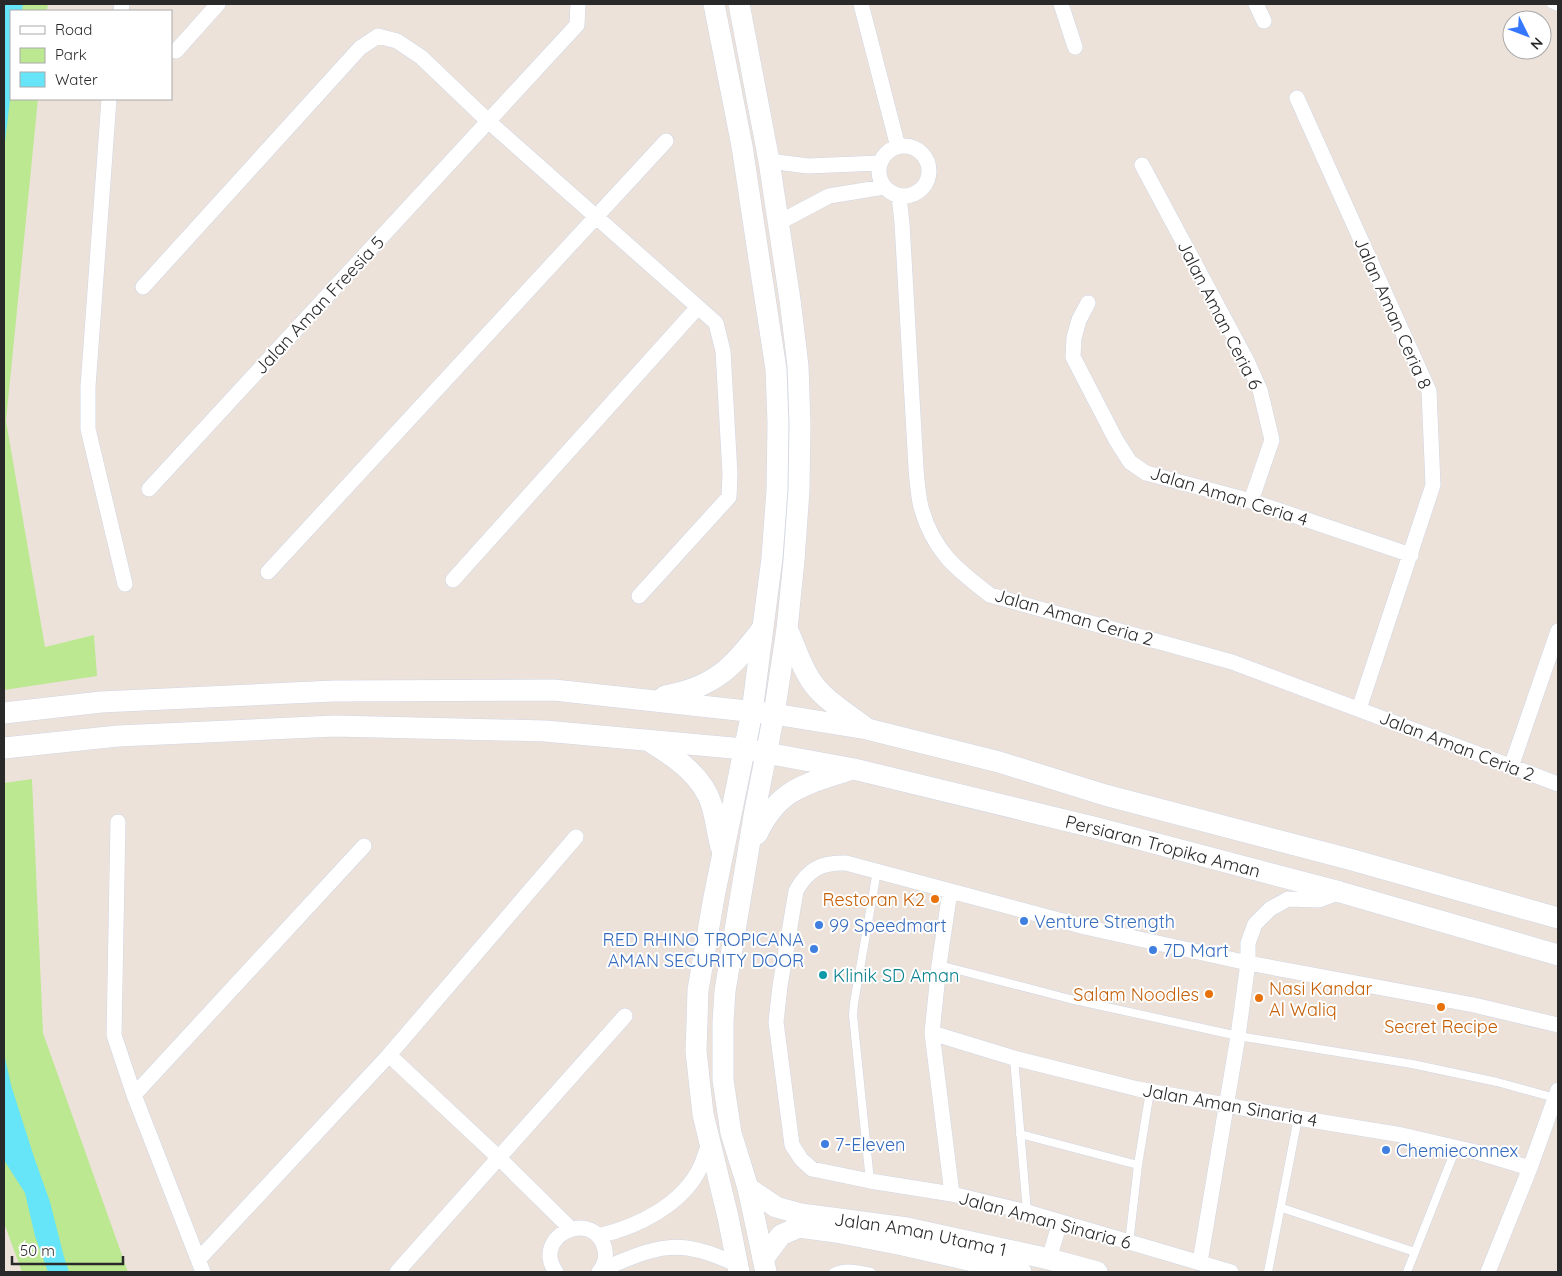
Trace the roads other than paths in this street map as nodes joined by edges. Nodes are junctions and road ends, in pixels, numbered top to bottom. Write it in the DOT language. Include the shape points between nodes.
graph roads {
  1 [pos="218,4"];
  2 [pos="578,4"];
  3 [pos="714,4"];
  4 [pos="739,4"];
  5 [pos="861,4"];
  6 [pos="1061,4"];
  7 [pos="1256,4"];
  8 [pos="1551,4"];
  9 [pos="1558,6"];
  10 [pos="1264,21"];
  11 [pos="1075,47"];
  12 [pos="176,51"];
  13 [pos="1297,98"];
  14 [pos="109,100"];
  15 [pos="488,121"];
  16 [pos="666,140"];
  17 [pos="898,147"];
  18 [pos="769,161"];
  19 [pos="880,163"];
  20 [pos="1142,165"];
  21 [pos="884,187"];
  22 [pos="898,196"];
  23 [pos="596,216"];
  24 [pos="778,223"];
  25 [pos="143,287"];
  26 [pos="1088,303"];
  27 [pos="698,307"];
  28 [pos="149,489"];
  29 [pos="1251,500"];
  30 [pos="1411,555"];
  31 [pos="268,572"];
  32 [pos="453,580"];
  33 [pos="125,584"];
  34 [pos="639,596"];
  35 [pos="763,627"];
  36 [pos="787,629"];
  37 [pos="1558,631"];
  38 [pos="1547,663"];
  39 [pos="1558,675"];
  40 [pos="646,700"];
  41 [pos="1359,709"];
  42 [pos="752,712"];
  43 [pos="4,713"];
  44 [pos="774,714"];
  45 [pos="867,729"];
  46 [pos="650,742"];
  47 [pos="4,748"];
  48 [pos="744,749"];
  49 [pos="766,754"];
  50 [pos="1510,767"];
  51 [pos="854,769"];
  52 [pos="1558,784"];
  53 [pos="118,822"];
  54 [pos="576,837"];
  55 [pos="364,846"];
  56 [pos="723,852"];
  57 [pos="748,852"];
  58 [pos="873,870"];
  59 [pos="950,891"];
  60 [pos="1340,892"];
  61 [pos="1558,918"];
  62 [pos="1558,955"];
  63 [pos="1248,963"];
  64 [pos="939,965"];
  65 [pos="625,1016"];
  66 [pos="1558,1025"];
  67 [pos="932,1033"];
  68 [pos="1238,1036"];
  69 [pos="389,1055"];
  70 [pos="1014,1058"];
  71 [pos="1150,1091"];
  72 [pos="1557,1094"];
  73 [pos="134,1096"];
  74 [pos="1225,1105"];
  75 [pos="1298,1118"];
  76 [pos="1020,1134"];
  77 [pos="710,1140"];
  78 [pos="1456,1148"];
  79 [pos="498,1157"];
  80 [pos="1138,1165"];
  81 [pos="1530,1168"];
  82 [pos="870,1181"];
  83 [pos="748,1188"];
  84 [pos="952,1194"];
  85 [pos="1282,1208"];
  86 [pos="1027,1212"];
  87 [pos="1060,1222"];
  88 [pos="571,1229"];
  89 [pos="598,1236"];
  90 [pos="1129,1243"];
  91 [pos="1415,1252"];
  92 [pos="1200,1262"];
  93 [pos="1054,1265"];
  94 [pos="201,1266"];
  95 [pos="765,1266"];
  96 [pos="738,1269"];
  97 [pos="600,1271"];
  98 [pos="1017,1271"];
  99 [pos="397,1272"];
  100 [pos="556,1272"];
  101 [pos="833,1272"];
  102 [pos="871,1272"];
  103 [pos="1097,1272"];
  104 [pos="1231,1272"];
  105 [pos="1268,1272"];
  106 [pos="1407,1272"];
  107 [pos="1488,1272"];
  1 -- 12 [label="street"];
  2 -- 15 [label="street, Jalan Aman Freesia 5" via="577,24"];
  3 -- 35 [label="main road" via="742,146 776,369 777,490"];
  4 -- 18 [label="main road"];
  5 -- 17 [label="street"];
  6 -- 11 [label="street"];
  7 -- 10 [label="street"];
  8 -- 9 [label="lane"];
  13 -- 30 [label="street, Jalan Aman Ceria 8" via="1429,391 1433,485"];
  14 -- 33 [label="street" via="88,387 88,429"];
  15 -- 23 [label="street"];
  15 -- 25 [label="street" via="421,57 397,41 378,36 360,48"];
  15 -- 28 [label="street, Jalan Aman Freesia 5"];
  16 -- 23 [label="street"];
  17 -- 19 [label="street" via="890,150"];
  17 -- 22 [label="street" via="921,152 929,167 927,183 922,190 907,197"];
  18 -- 19 [label="street" via="808,166"];
  18 -- 24 [label="main road"];
  19 -- 21 [label="street" via="878,171"];
  20 -- 29 [label="street, Jalan Aman Ceria 6" via="1260,390 1272,440"];
  21 -- 22 [label="street"];
  21 -- 24 [label="street" via="829,196"];
  22 -- 41 [label="street, Jalan Aman Ceria 2" via="916,468 921,506 934,542 943,555 990,595 1232,662"];
  23 -- 27 [label="street"];
  23 -- 31 [label="street"];
  24 -- 36 [label="main road" via="798,366 800,424 797,520"];
  26 -- 29 [label="street, Jalan Aman Ceria 4" via="1074,338 1073,358 1130,462 1146,473"];
  27 -- 32 [label="street"];
  27 -- 34 [label="street" via="716,324 723,351 729,497"];
  29 -- 30 [label="street, Jalan Aman Ceria 4"];
  30 -- 41 [label="street, Jalan Aman Ceria 8"];
  35 -- 40 [label="main road" via="731,667 706,684"];
  35 -- 42 [label="main road"];
  36 -- 44 [label="main road"];
  36 -- 45 [label="main road" via="815,687"];
  37 -- 38 [label="street"];
  38 -- 39 [label="street"];
  38 -- 50 [label="street"];
  40 -- 42 [label="main road, Persiaran Tropika Aman"];
  40 -- 43 [label="main road, Persiaran Tropika Aman" via="554,690 334,691 120,701"];
  41 -- 50 [label="street, Jalan Aman Ceria 2"];
  42 -- 44 [label="main road, Persiaran Tropika Aman"];
  42 -- 48 [label="main road"];
  44 -- 45 [label="main road, Persiaran Tropika Aman"];
  44 -- 49 [label="main road"];
  45 -- 61 [label="main road, Persiaran Tropika Aman" via="999,762 1105,795"];
  46 -- 47 [label="main road, Persiaran Tropika Aman" via="545,731 335,726 118,736"];
  46 -- 48 [label="main road, Persiaran Tropika Aman"];
  46 -- 56 [label="main road" via="670,754 703,786 712,805"];
  48 -- 49 [label="main road, Persiaran Tropika Aman"];
  48 -- 56 [label="main road"];
  49 -- 51 [label="main road, Persiaran Tropika Aman"];
  49 -- 57 [label="main road"];
  50 -- 52 [label="street, Jalan Aman Ceria 2"];
  51 -- 57 [label="main road" via="806,783 791,792 768,813"];
  51 -- 60 [label="main road, Persiaran Tropika Aman"];
  53 -- 73 [label="street" via="114,1035"];
  54 -- 69 [label="street"];
  55 -- 73 [label="street"];
  56 -- 77 [label="main road" via="698,990 696,1023 703,1114"];
  57 -- 83 [label="main road" via="725,991 723,1022 723,1080 727,1108"];
  58 -- 59 [label="street"];
  58 -- 82 [label="lane" via="853,1015"];
  58 -- 82 [label="street, Jalan Aman Sinaria 6" via="846,863 825,864 802,880 796,891 776,1022 792,1145 812,1169"];
  59 -- 63 [label="street" via="1085,927"];
  59 -- 64 [label="street"];
  60 -- 62 [label="main road, Persiaran Tropika Aman"];
  60 -- 63 [label="street" via="1319,900 1288,899 1270,909 1255,924 1248,943"];
  63 -- 66 [label="street" via="1474,1005"];
  63 -- 68 [label="street"];
  64 -- 67 [label="street"];
  64 -- 68 [label="lane" via="1070,1000"];
  65 -- 79 [label="street"];
  67 -- 70 [label="street, Jalan Aman Sinaria 4"];
  67 -- 84 [label="street"];
  68 -- 72 [label="lane" via="1412,1064"];
  68 -- 74 [label="street"];
  69 -- 79 [label="street"];
  69 -- 94 [label="street"];
  70 -- 71 [label="street, Jalan Aman Sinaria 4"];
  70 -- 76 [label="lane"];
  71 -- 74 [label="street, Jalan Aman Sinaria 4"];
  71 -- 80 [label="lane"];
  72 -- 81 [label="street"];
  73 -- 94 [label="street"];
  74 -- 75 [label="street, Jalan Aman Sinaria 4"];
  74 -- 92 [label="street"];
  75 -- 78 [label="street, Jalan Aman Sinaria 4" via="1402,1135"];
  75 -- 85 [label="lane"];
  76 -- 80 [label="lane"];
  76 -- 86 [label="lane"];
  77 -- 89 [label="street" via="700,1168 682,1192 659,1212 616,1232"];
  77 -- 96 [label="main road"];
  78 -- 81 [label="street, Jalan Aman Sinaria 4"];
  78 -- 91 [label="lane"];
  79 -- 88 [label="street"];
  79 -- 99 [label="street"];
  80 -- 90 [label="lane"];
  81 -- 107 [label="street"];
  82 -- 84 [label="street, Jalan Aman Sinaria 6"];
  83 -- 93 [label="main road, Jalan Aman Utama 1" via="776,1207 800,1214 907,1228"];
  83 -- 95 [label="main road"];
  84 -- 86 [label="street, Jalan Aman Sinaria 6"];
  85 -- 91 [label="lane"];
  85 -- 105 [label="lane"];
  86 -- 87 [label="street, Jalan Aman Sinaria 6"];
  87 -- 90 [label="street, Jalan Aman Sinaria 6"];
  87 -- 93 [label="street"];
  88 -- 89 [label="street" via="585,1229"];
  88 -- 100 [label="street" via="559,1236 551,1248 551,1262"];
  89 -- 97 [label="street" via="605,1249"];
  90 -- 92 [label="street, Jalan Aman Sinaria 6"];
  91 -- 106 [label="lane"];
  92 -- 104 [label="street, Jalan Aman Sinaria 6"];
  93 -- 98 [label="street"];
  93 -- 103 [label="main road, Jalan Aman Utama 1"];
  95 -- 98 [label="main road, Jalan Aman Utama 1" via="781,1234 799,1227 903,1245"];
  96 -- 97 [label="street" via="720,1257 696,1249 666,1247 642,1253"];
  101 -- 102 [label="lane" via="853,1268"];
}
